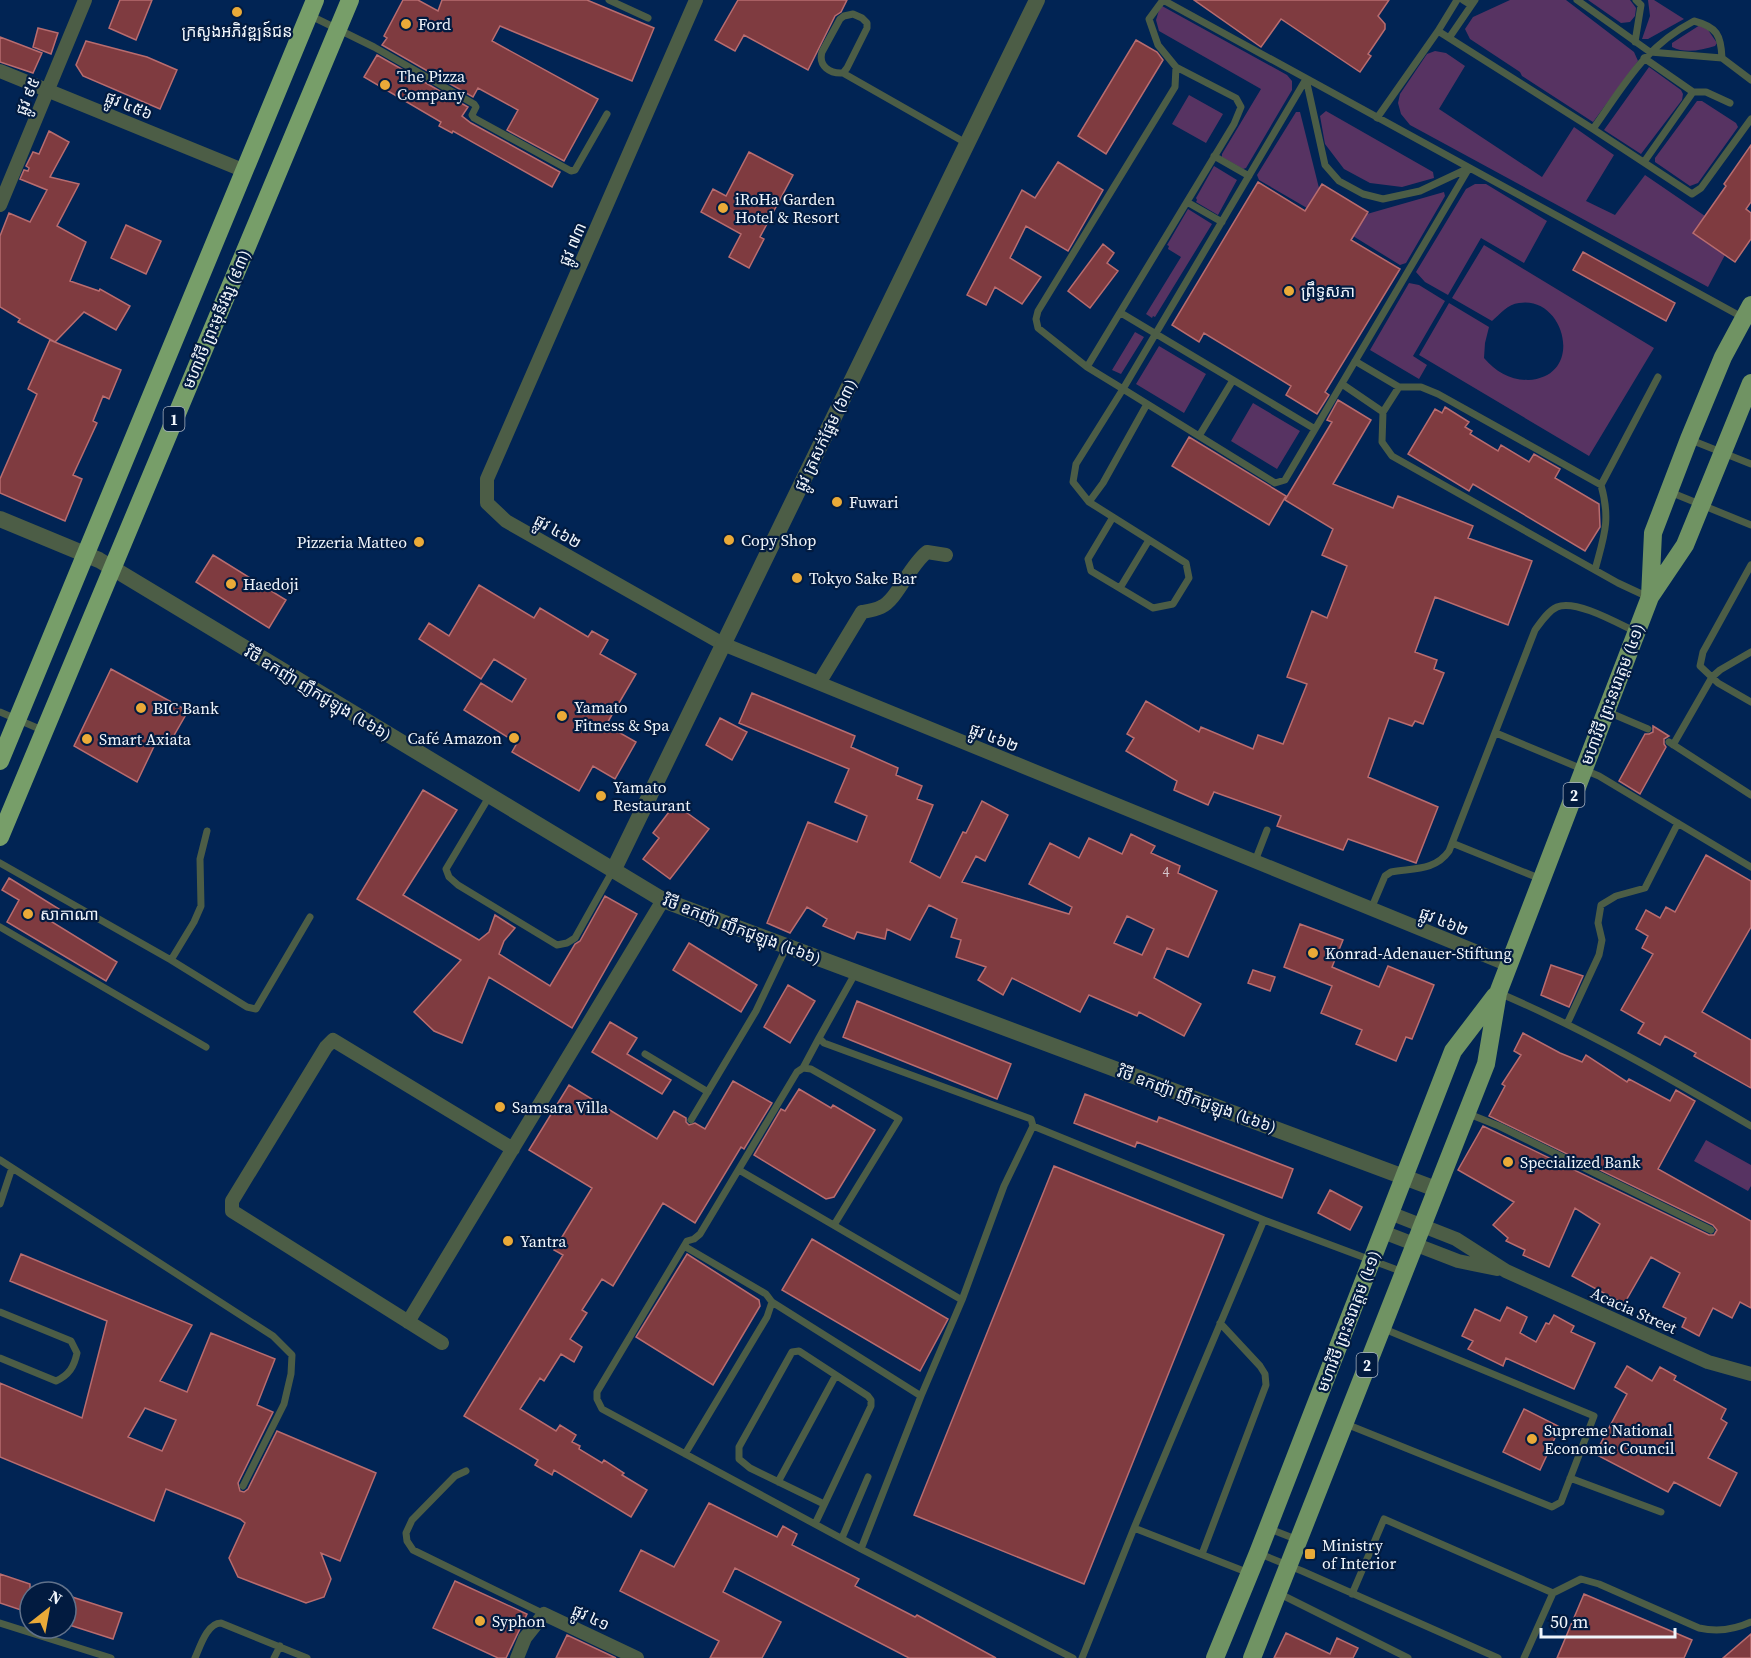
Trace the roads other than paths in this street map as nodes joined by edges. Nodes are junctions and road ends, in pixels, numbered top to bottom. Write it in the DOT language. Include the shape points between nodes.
graph roads {
  1 [pos="85,0"];
  2 [pos="350,0"];
  3 [pos="609,0"];
  4 [pos="696,0"];
  5 [pos="1037,0"];
  6 [pos="1163,0"];
  7 [pos="1457,0"];
  8 [pos="1463,0"];
  9 [pos="1577,0"];
  10 [pos="1636,0"];
  11 [pos="1473,2"];
  12 [pos="312,8"];
  13 [pos="648,18"];
  14 [pos="338,28"];
  15 [pos="1438,31"];
  16 [pos="1449,38"];
  17 [pos="1635,42"];
  18 [pos="1647,55"];
  19 [pos="1722,58"];
  20 [pos="1176,67"];
  21 [pos="0,71"];
  22 [pos="843,73"];
  23 [pos="1306,79"];
  24 [pos="1751,80"];
  25 [pos="281,82"];
  26 [pos="48,90"];
  27 [pos="1693,92"];
  28 [pos="310,95"];
  29 [pos="1730,103"];
  30 [pos="607,114"];
  31 [pos="1377,118"];
  32 [pos="1751,119"];
  33 [pos="1593,129"];
  34 [pos="967,144"];
  35 [pos="1214,156"];
  36 [pos="1644,162"];
  37 [pos="1469,168"];
  38 [pos="245,171"];
  39 [pos="1249,176"];
  40 [pos="1187,202"];
  41 [pos="0,205"];
  42 [pos="1222,222"];
  43 [pos="1121,313"];
  44 [pos="1748,315"];
  45 [pos="1156,333"];
  46 [pos="1355,361"];
  47 [pos="1087,368"];
  48 [pos="1658,377"];
  49 [pos="1233,380"];
  50 [pos="1751,382"];
  51 [pos="1342,384"];
  52 [pos="1399,387"];
  53 [pos="1123,389"];
  54 [pos="1147,404"];
  55 [pos="1383,412"];
  56 [pos="1315,429"];
  57 [pos="1199,436"];
  58 [pos="1689,439"];
  59 [pos="1722,452"];
  60 [pos="1751,464"];
  61 [pos="1601,485"];
  62 [pos="1669,492"];
  63 [pos="1089,502"];
  64 [pos="487,503"];
  65 [pos="1702,504"];
  66 [pos="1113,517"];
  67 [pos="0,519"];
  68 [pos="1751,525"];
  69 [pos="1149,540"];
  70 [pos="86,555"];
  71 [pos="946,555"];
  72 [pos="1751,566"];
  73 [pos="112,568"];
  74 [pos="1595,570"];
  75 [pos="1120,588"];
  76 [pos="1650,597"];
  77 [pos="1636,632"];
  78 [pos="723,644"];
  79 [pos="1751,652"];
  80 [pos="1712,677"];
  81 [pos="819,683"];
  82 [pos="1751,702"];
  83 [pos="1606,711"];
  84 [pos="0,712"];
  85 [pos="18,719"];
  86 [pos="1648,729"];
  87 [pos="45,731"];
  88 [pos="1496,733"];
  89 [pos="0,761"];
  90 [pos="1584,769"];
  91 [pos="1751,795"];
  92 [pos="489,797"];
  93 [pos="1678,823"];
  94 [pos="1267,830"];
  95 [pos="207,831"];
  96 [pos="0,837"];
  97 [pos="1452,843"];
  98 [pos="1255,861"];
  99 [pos="0,863"];
  100 [pos="1751,867"];
  101 [pos="613,871"];
  102 [pos="1541,879"];
  103 [pos="663,900"];
  104 [pos="1371,909"];
  105 [pos="310,917"];
  106 [pos="0,927"];
  107 [pos="787,946"];
  108 [pos="171,960"];
  109 [pos="1509,965"];
  110 [pos="856,972"];
  111 [pos="1498,993"];
  112 [pos="1567,1024"];
  113 [pos="819,1038"];
  114 [pos="206,1047"];
  115 [pos="645,1054"];
  116 [pos="803,1068"];
  117 [pos="708,1092"];
  118 [pos="1466,1113"];
  119 [pos="692,1120"];
  120 [pos="1033,1126"];
  121 [pos="1751,1126"];
  122 [pos="513,1149"];
  123 [pos="0,1160"];
  124 [pos="12,1168"];
  125 [pos="739,1170"];
  126 [pos="1404,1176"];
  127 [pos="1436,1189"];
  128 [pos="0,1204"];
  129 [pos="1390,1213"];
  130 [pos="1264,1220"];
  131 [pos="834,1226"];
  132 [pos="1421,1226"];
  133 [pos="1711,1230"];
  134 [pos="1383,1232"];
  135 [pos="1414,1244"];
  136 [pos="684,1246"];
  137 [pos="1372,1259"];
  138 [pos="1506,1271"];
  139 [pos="1403,1272"];
  140 [pos="962,1300"];
  141 [pos="772,1302"];
  142 [pos="0,1312"];
  143 [pos="408,1322"];
  144 [pos="1220,1323"];
  145 [pos="1382,1328"];
  146 [pos="442,1343"];
  147 [pos="0,1358"];
  148 [pos="1751,1374"];
  149 [pos="836,1375"];
  150 [pos="921,1396"];
  151 [pos="1344,1423"];
  152 [pos="685,1454"];
  153 [pos="466,1472"];
  154 [pos="868,1477"];
  155 [pos="1570,1478"];
  156 [pos="778,1482"];
  157 [pos="243,1486"];
  158 [pos="824,1504"];
  159 [pos="1660,1512"];
  160 [pos="815,1524"];
  161 [pos="1134,1528"];
  162 [pos="1267,1528"];
  163 [pos="842,1538"];
  164 [pos="1298,1540"];
  165 [pos="861,1549"];
  166 [pos="1258,1553"];
  167 [pos="1202,1554"];
  168 [pos="1288,1566"];
  169 [pos="1250,1573"];
  170 [pos="1278,1593"];
  171 [pos="1553,1593"];
  172 [pos="1352,1594"];
  173 [pos="544,1614"];
  174 [pos="1751,1622"];
  175 [pos="0,1623"];
  176 [pos="280,1646"];
  177 [pos="111,1658"];
  178 [pos="195,1658"];
  179 [pos="274,1658"];
  180 [pos="307,1658"];
  181 [pos="517,1658"];
  182 [pos="637,1658"];
  183 [pos="1072,1658"];
  184 [pos="1082,1658"];
  185 [pos="1215,1658"];
  186 [pos="1252,1658"];
  187 [pos="1408,1658"];
  188 [pos="1498,1658"];
  189 [pos="1524,1658"];
  1 -- 26 [label="street, ផ្លូវ ៩៥"];
  2 -- 14 [label="highway, មហាវិថី ព្រះមុនីវង្ស (៩៣) / 1"];
  3 -- 13 [label="lane"];
  4 -- 64 [label="street, ផ្លូវ ៧៣" via="487,479"];
  5 -- 34 [label="street, ផ្លូវ ត្រសក់ផ្អែម (៦៣)"];
  6 -- 20 [label="lane" via="1149,19 1158,45"];
  6 -- 23 [label="lane"];
  7 -- 15 [label="lane"];
  8 -- 11 [label="lane"];
  9 -- 17 [label="lane"];
  10 -- 17 [label="lane" via="1641,5"];
  11 -- 16 [label="lane"];
  12 -- 14 [label="lane"];
  12 -- 25 [label="highway, មហាវិថី ព្រះមុនីវង្ស (៩៣) / 1"];
  14 -- 28 [label="highway, មហាវិថី ព្រះមុនីវង្ស (៩៣) / 1"];
  14 -- 30 [label="lane" via="476,105 474,118 571,171 576,170"];
  15 -- 16 [label="lane"];
  15 -- 31 [label="lane"];
  16 -- 33 [label="lane"];
  17 -- 18 [label="lane"];
  18 -- 19 [label="lane"];
  18 -- 19 [label="lane" via="1694,21 1715,29"];
  18 -- 27 [label="lane"];
  18 -- 33 [label="lane"];
  19 -- 24 [label="lane"];
  20 -- 35 [label="lane" via="1236,98 1241,106"];
  20 -- 47 [label="lane" via="1175,87 1038,311 1038,328"];
  21 -- 26 [label="street, ផ្លូវ ៤៥៦"];
  22 -- 22 [label="lane" via="830,70 820,58 840,19 853,14 862,18 867,28"];
  22 -- 34 [label="lane"];
  23 -- 31 [label="lane"];
  23 -- 37 [label="lane" via="1325,165 1339,181 1383,199 1420,191"];
  23 -- 39 [label="lane"];
  25 -- 28 [label="highway"];
  25 -- 38 [label="highway, មហាវិថី ព្រះមុនីវង្ស (៩៣) / 1"];
  26 -- 38 [label="street, ផ្លូវ ៤៥៦"];
  26 -- 41 [label="street, ផ្លូវ ៩៥"];
  27 -- 29 [label="lane" via="1706,92"];
  27 -- 36 [label="lane"];
  28 -- 73 [label="highway, មហាវិថី ព្រះមុនីវង្ស (៩៣) / 1"];
  31 -- 37 [label="lane"];
  32 -- 36 [label="lane" via="1692,195"];
  33 -- 36 [label="lane"];
  34 -- 78 [label="street, ផ្លូវ ត្រសក់ផ្អែម (៦៣)"];
  35 -- 39 [label="lane"];
  35 -- 40 [label="lane"];
  37 -- 44 [label="lane"];
  37 -- 46 [label="lane"];
  38 -- 70 [label="highway, មហាវិថី ព្រះមុនីវង្ស (៩៣) / 1"];
  39 -- 42 [label="lane"];
  40 -- 42 [label="lane"];
  40 -- 43 [label="lane"];
  42 -- 45 [label="lane"];
  43 -- 45 [label="lane"];
  43 -- 47 [label="lane"];
  44 -- 58 [label="main road, មហាវិថី ព្រះនរោត្តម (៤១) / 2" via="1723,357"];
  45 -- 49 [label="lane"];
  45 -- 53 [label="lane"];
  46 -- 51 [label="lane"];
  46 -- 52 [label="lane"];
  47 -- 53 [label="lane"];
  48 -- 61 [label="lane"];
  49 -- 56 [label="lane"];
  49 -- 57 [label="lane"];
  50 -- 59 [label="main road, មហាវិថី ព្រះនរោត្តម (៤១) / 2"];
  51 -- 55 [label="lane"];
  51 -- 56 [label="lane"];
  52 -- 55 [label="lane"];
  52 -- 61 [label="lane" via="1421,387 1438,394"];
  53 -- 54 [label="lane"];
  53 -- 63 [label="lane" via="1076,464 1073,482"];
  54 -- 57 [label="lane"];
  54 -- 63 [label="lane"];
  55 -- 74 [label="lane" via="1382,442 1392,456"];
  56 -- 57 [label="lane" via="1286,480 1275,483"];
  58 -- 59 [label="lane"];
  58 -- 62 [label="main road, មហាវិថី ព្រះនរោត្តម (៤១) / 2"];
  59 -- 60 [label="lane"];
  59 -- 65 [label="main road, មហាវិថី ព្រះនរោត្តម (៤១) / 2"];
  61 -- 74 [label="lane" via="1607,504 1607,525"];
  62 -- 65 [label="lane"];
  62 -- 76 [label="main road, មហាវិថី ព្រះនរោត្តម (៤១) / 2" via="1653,533"];
  63 -- 66 [label="lane"];
  64 -- 78 [label="street, ផ្លូវ ៤៦២" via="506,521"];
  65 -- 68 [label="lane"];
  65 -- 76 [label="main road, មហាវិថី ព្រះនរោត្តម (៤១) / 2" via="1685,545"];
  66 -- 69 [label="lane"];
  66 -- 75 [label="lane" via="1088,559 1091,571"];
  67 -- 70 [label="street, វិថី ឧកញ៉ា ញឹកជូឡុង (៤៦៦)"];
  69 -- 75 [label="lane"];
  69 -- 75 [label="lane" via="1186,563 1189,578 1173,604 1154,608"];
  70 -- 73 [label="street, វិថី ឧកញ៉ា ញឹកជូឡុង (៤៦៦)"];
  70 -- 85 [label="highway, មហាវិថី ព្រះមុនីវង្ស (៩៣) / 1"];
  71 -- 81 [label="street" via="927,552 917,560 889,602 862,612"];
  72 -- 80 [label="lane" via="1703,652 1700,666"];
  73 -- 87 [label="highway, មហាវិថី ព្រះមុនីវង្ស (៩៣) / 1"];
  73 -- 92 [label="street, វិថី ឧកញ៉ា ញឹកជូឡុង (៤៦៦)"];
  74 -- 76 [label="lane"];
  76 -- 77 [label="main road, មហាវិថី ព្រះនរោត្តម (៤១) / 2"];
  77 -- 83 [label="main road, មហាវិថី ព្រះនរោត្តម (៤១) / 2"];
  77 -- 88 [label="lane" via="1573,605 1558,606 1534,630"];
  78 -- 81 [label="street, ផ្លូវ ៤៦២"];
  78 -- 101 [label="street, ផ្លូវ ត្រសក់ផ្អែម (៦៣)"];
  79 -- 80 [label="lane"];
  80 -- 82 [label="lane"];
  80 -- 91 [label="lane" via="1671,744"];
  81 -- 98 [label="street, ផ្លូវ ៤៦២"];
  83 -- 86 [label="lane"];
  83 -- 90 [label="main road, មហាវិថី ព្រះនរោត្តម (៤១) / 2"];
  84 -- 85 [label="lane"];
  85 -- 87 [label="lane"];
  85 -- 89 [label="highway, មហាវិថី ព្រះមុនីវង្ស (៩៣) / 1"];
  87 -- 96 [label="highway, មហាវិថី ព្រះមុនីវង្ស (៩៣) / 1"];
  88 -- 90 [label="lane"];
  88 -- 97 [label="lane"];
  90 -- 93 [label="lane"];
  90 -- 102 [label="main road, មហាវិថី ព្រះនរោត្តម (៤១) / 2"];
  92 -- 101 [label="street, វិថី ឧកញ៉ា ញឹកជូឡុង (៤៦៦)"];
  92 -- 101 [label="lane" via="446,869 449,877 557,945 575,938"];
  93 -- 100 [label="lane"];
  93 -- 112 [label="lane" via="1645,888 1601,905 1599,955"];
  94 -- 98 [label="lane"];
  95 -- 108 [label="lane" via="200,859 201,906"];
  97 -- 102 [label="lane"];
  97 -- 104 [label="lane" via="1442,860 1434,865 1385,876"];
  98 -- 104 [label="street, ផ្លូវ ៤៦២"];
  99 -- 108 [label="lane"];
  101 -- 103 [label="street, វិថី ឧកញ៉ា ញឹកជូឡុង (៤៦៦)"];
  102 -- 109 [label="main road, មហាវិថី ព្រះនរោត្តម (៤១) / 2"];
  103 -- 107 [label="street, វិថី ឧកញ៉ា ញឹកជូឡុង (៤៦៦)"];
  103 -- 122 [label="street"];
  104 -- 109 [label="street, ផ្លូវ ៤៦២"];
  105 -- 108 [label="lane" via="255,1009"];
  106 -- 114 [label="lane"];
  107 -- 110 [label="street, វិថី ឧកញ៉ា ញឹកជូឡុង (៤៦៦)"];
  107 -- 117 [label="lane" via="756,1011"];
  109 -- 111 [label="main road, មហាវិថី ព្រះនរោត្តម (៤១) / 2"];
  110 -- 113 [label="lane"];
  110 -- 126 [label="street, វិថី ឧកញ៉ា ញឹកជូឡុង (៤៦៦)"];
  111 -- 112 [label="lane"];
  111 -- 118 [label="main road, មហាវិថី ព្រះនរោត្តម (៤១) / 2" via="1486,1064"];
  111 -- 126 [label="main road, មហាវិថី ព្រះនរោត្តម (៤១) / 2" via="1454,1051"];
  112 -- 121 [label="lane"];
  113 -- 116 [label="lane"];
  113 -- 120 [label="lane" via="1031,1119"];
  115 -- 117 [label="lane"];
  116 -- 125 [label="lane"];
  116 -- 131 [label="lane" via="899,1119"];
  117 -- 119 [label="lane"];
  118 -- 127 [label="main road, មហាវិថី ព្រះនរោត្តម (៤១) / 2"];
  118 -- 133 [label="lane"];
  120 -- 130 [label="lane"];
  120 -- 140 [label="lane" via="1004,1186"];
  122 -- 143 [label="street"];
  122 -- 143 [label="street" via="333,1040 232,1201 232,1211"];
  123 -- 124 [label="lane"];
  124 -- 128 [label="lane"];
  124 -- 157 [label="lane" via="273,1336 292,1355 284,1404"];
  125 -- 131 [label="lane"];
  125 -- 136 [label="lane" via="700,1234"];
  126 -- 127 [label="street, វិថី ឧកញ៉ា ញឹកជូឡុង (៤៦៦)"];
  126 -- 129 [label="main road, មហាវិថី ព្រះនរោត្តម (៤១) / 2"];
  127 -- 132 [label="main road, មហាវិថី ព្រះនរោត្តម (៤១) / 2"];
  129 -- 132 [label="street, Acacia Street"];
  129 -- 134 [label="main road, មហាវិថី ព្រះនរោត្តម (៤១) / 2"];
  130 -- 137 [label="lane"];
  130 -- 144 [label="lane"];
  131 -- 140 [label="lane"];
  132 -- 135 [label="main road, មហាវិថី ព្រះនរោត្តម (៤១) / 2"];
  132 -- 138 [label="street, Acacia Street" via="1464,1244"];
  134 -- 135 [label="street, Acacia Street"];
  134 -- 137 [label="main road, មហាវិថី ព្រះនរោត្តម (៤១) / 2"];
  135 -- 138 [label="street, Acacia Street" via="1458,1261"];
  135 -- 139 [label="main road, មហាវិថី ព្រះនរោត្តម (៤១) / 2"];
  136 -- 141 [label="lane" via="766,1294"];
  136 -- 152 [label="lane" via="597,1392 597,1399 602,1409"];
  137 -- 139 [label="lane"];
  137 -- 162 [label="main road, មហាវិថី ព្រះនរោត្តម (៤១) / 2"];
  138 -- 148 [label="street, Acacia Street" via="1708,1362"];
  139 -- 145 [label="main road, មហាវិថី ព្រះនរោត្តម (៤១) / 2"];
  140 -- 150 [label="lane"];
  141 -- 150 [label="lane"];
  141 -- 152 [label="lane" via="767,1317"];
  142 -- 147 [label="lane" via="71,1341 77,1353 67,1376 56,1381"];
  143 -- 146 [label="street"];
  144 -- 161 [label="lane"];
  144 -- 167 [label="lane" via="1260,1366 1266,1385"];
  145 -- 151 [label="main road, មហាវិថី ព្រះនរោត្តម (៤១) / 2"];
  145 -- 155 [label="lane" via="1594,1416"];
  149 -- 156 [label="lane"];
  149 -- 156 [label="lane" via="799,1351 792,1352 739,1448 743,1463"];
  149 -- 158 [label="lane" via="868,1396 871,1406"];
  150 -- 165 [label="lane"];
  151 -- 155 [label="lane" via="1552,1507 1561,1502"];
  151 -- 164 [label="main road, មហាវិថី ព្រះនរោត្តម (៤១) / 2"];
  152 -- 160 [label="lane"];
  153 -- 173 [label="lane" via="455,1476 412,1520 406,1540 413,1550"];
  154 -- 163 [label="lane"];
  155 -- 159 [label="lane"];
  156 -- 158 [label="lane"];
  158 -- 160 [label="lane"];
  160 -- 163 [label="lane"];
  161 -- 167 [label="lane"];
  161 -- 184 [label="lane"];
  162 -- 164 [label="lane"];
  162 -- 166 [label="main road, មហាវិថី ព្រះនរោត្តម (៤១) / 2"];
  163 -- 165 [label="lane"];
  164 -- 168 [label="main road, មហាវិថី ព្រះនរោត្តម (៤១) / 2"];
  165 -- 183 [label="lane"];
  166 -- 168 [label="lane"];
  166 -- 169 [label="main road, មហាវិថី ព្រះនរោត្តម (៤១) / 2"];
  167 -- 169 [label="lane"];
  168 -- 170 [label="main road, មហាវិថី ព្រះនរោត្តម (៤១) / 2"];
  168 -- 172 [label="lane"];
  169 -- 185 [label="main road, មហាវិថី ព្រះនរោត្តម (៤១) / 2"];
  170 -- 186 [label="main road, មហាវិថី ព្រះនរោត្តម (៤១) / 2"];
  170 -- 187 [label="lane"];
  171 -- 172 [label="lane" via="1384,1519"];
  171 -- 174 [label="lane" via="1581,1579 1699,1628 1714,1631"];
  171 -- 189 [label="lane"];
  172 -- 188 [label="lane"];
  173 -- 181 [label="street, ផ្លូវ ៤១" via="525,1638"];
  173 -- 182 [label="street, ផ្លូវ ៤១"];
  175 -- 177 [label="lane"];
  176 -- 178 [label="lane" via="215,1623"];
  176 -- 179 [label="lane"];
  176 -- 180 [label="lane"];
}
